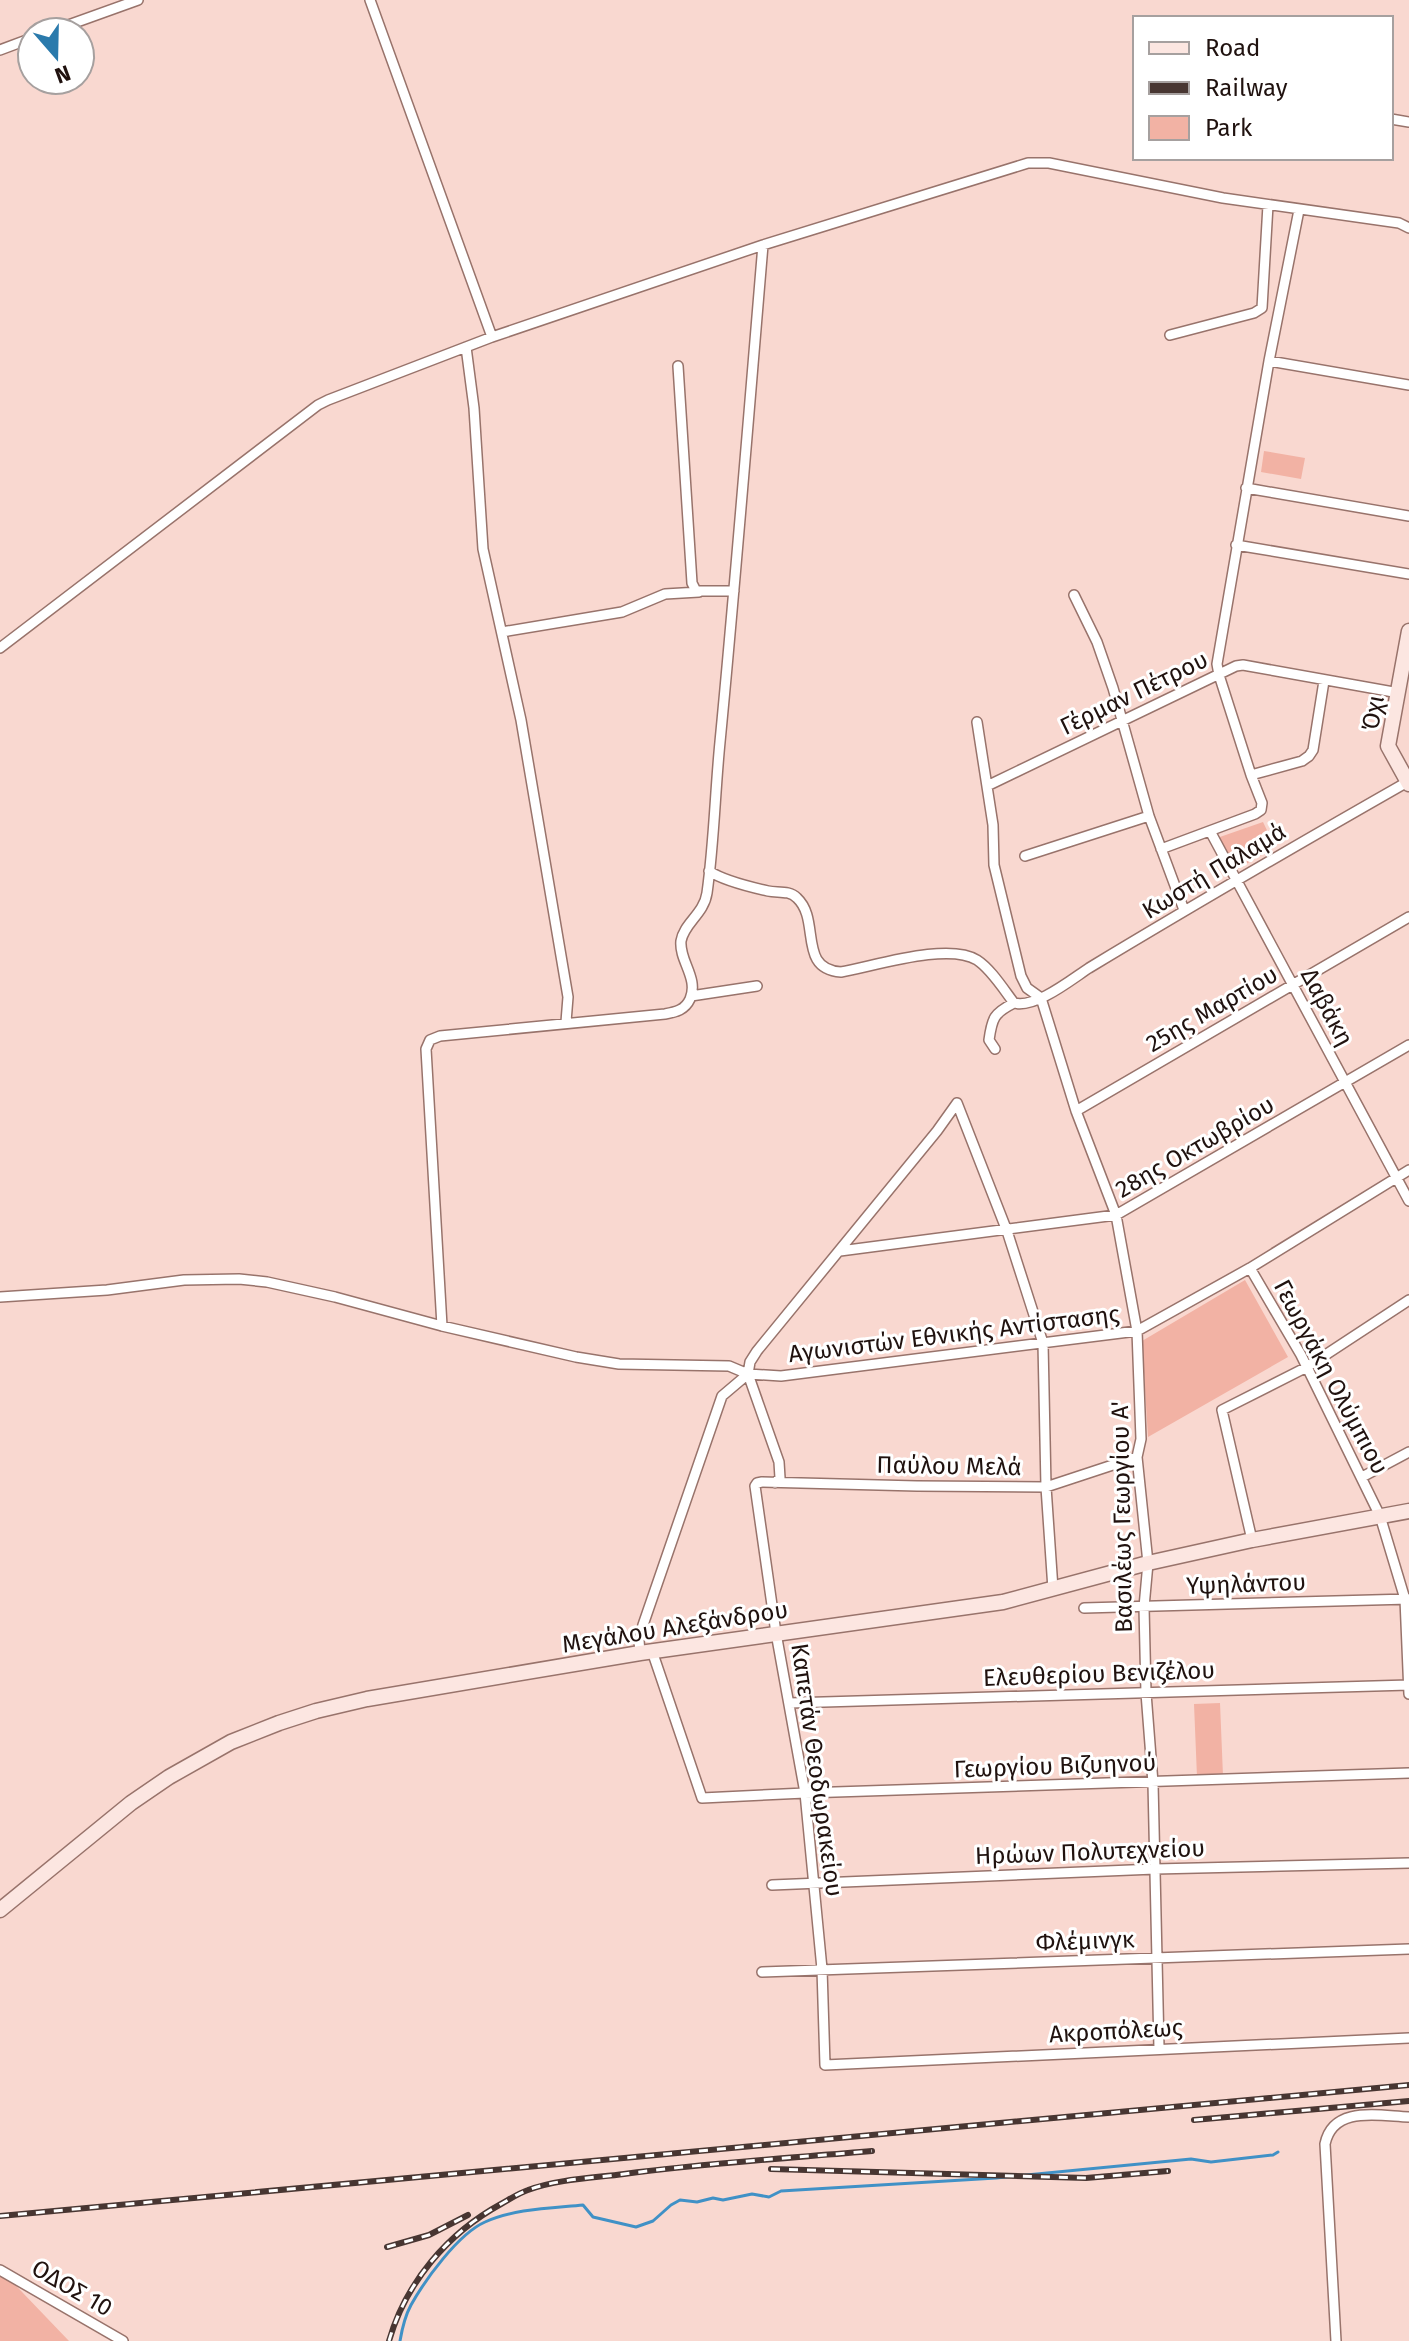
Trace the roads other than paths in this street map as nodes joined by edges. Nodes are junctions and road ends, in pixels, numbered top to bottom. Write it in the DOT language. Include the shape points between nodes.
graph roads {
  1 [pos="138,0"];
  2 [pos="370,0"];
  3 [pos="94,16"];
  4 [pos="1268,205"];
  5 [pos="1299,210"];
  6 [pos="1404,222"];
  7 [pos="1409,228"];
  8 [pos="763,245"];
  9 [pos="1170,335"];
  10 [pos="492,337"];
  11 [pos="466,347"];
  12 [pos="1269,361"];
  13 [pos="678,366"];
  14 [pos="1409,385"];
  15 [pos="1246,488"];
  16 [pos="1409,516"];
  17 [pos="1236,545"];
  18 [pos="1409,574"];
  19 [pos="734,591"];
  20 [pos="699,592"];
  21 [pos="1074,595"];
  22 [pos="502,632"];
  23 [pos="1408,641"];
  24 [pos="0,648"];
  25 [pos="1219,675"];
  26 [pos="1324,681"];
  27 [pos="1399,693"];
  28 [pos="977,722"];
  29 [pos="1121,722"];
  30 [pos="1251,775"];
  31 [pos="1408,782"];
  32 [pos="987,786"];
  33 [pos="1149,816"];
  34 [pos="1210,831"];
  35 [pos="1161,849"];
  36 [pos="1025,856"];
  37 [pos="709,871"];
  38 [pos="1236,879"];
  39 [pos="1184,910"];
  40 [pos="1409,917"];
  41 [pos="757,986"];
  42 [pos="1292,986"];
  43 [pos="691,996"];
  44 [pos="1041,998"];
  45 [pos="1014,1003"];
  46 [pos="566,1022"];
  47 [pos="1409,1045"];
  48 [pos="995,1049"];
  49 [pos="1345,1083"];
  50 [pos="1076,1111"];
  51 [pos="1409,1170"];
  52 [pos="1395,1178"];
  53 [pos="1409,1201"];
  54 [pos="1116,1215"];
  55 [pos="1007,1231"];
  56 [pos="840,1251"];
  57 [pos="1250,1268"];
  58 [pos="0,1297"];
  59 [pos="1409,1300"];
  60 [pos="442,1326"];
  61 [pos="1137,1331"];
  62 [pos="1043,1343"];
  63 [pos="1307,1367"];
  64 [pos="748,1374"];
  65 [pos="1409,1452"];
  66 [pos="1137,1457"];
  67 [pos="1362,1477"];
  68 [pos="757,1483"];
  69 [pos="775,1483"];
  70 [pos="1046,1487"];
  71 [pos="1409,1511"];
  72 [pos="1380,1516"];
  73 [pos="1252,1540"];
  74 [pos="1148,1563"];
  75 [pos="1053,1589"];
  76 [pos="1407,1599"];
  77 [pos="1144,1607"];
  78 [pos="1084,1608"];
  79 [pos="776,1633"];
  80 [pos="646,1652"];
  81 [pos="1409,1685"];
  82 [pos="1146,1693"];
  83 [pos="1409,1694"];
  84 [pos="790,1703"];
  85 [pos="1409,1773"];
  86 [pos="1153,1783"];
  87 [pos="805,1793"];
  88 [pos="1409,1863"];
  89 [pos="1155,1869"];
  90 [pos="815,1882"];
  91 [pos="772,1885"];
  92 [pos="0,1910"];
  93 [pos="1409,1949"];
  94 [pos="1156,1959"];
  95 [pos="822,1969"];
  96 [pos="762,1972"];
  97 [pos="1409,2038"];
  98 [pos="1159,2048"];
  99 [pos="825,2065"];
  100 [pos="1409,2117"];
  101 [pos="0,2270"];
  102 [pos="123,2341"];
  103 [pos="1336,2341"];
  1 -- 3 [label="street"];
  2 -- 10 [label="street"];
  4 -- 5 [label="street"];
  4 -- 8 [label="street" via="1028,163"];
  4 -- 9 [label="street" via="1262,308"];
  5 -- 6 [label="street"];
  5 -- 12 [label="street"];
  6 -- 7 [label="street"];
  8 -- 10 [label="street"];
  8 -- 19 [label="street"];
  10 -- 11 [label="street"];
  11 -- 22 [label="street" via="483,549"];
  11 -- 24 [label="street" via="318,405"];
  12 -- 14 [label="street"];
  12 -- 15 [label="street"];
  13 -- 20 [label="street" via="692,583"];
  15 -- 16 [label="street"];
  15 -- 17 [label="street"];
  17 -- 18 [label="street"];
  17 -- 25 [label="street"];
  19 -- 20 [label="street"];
  19 -- 37 [label="street"];
  20 -- 22 [label="street" via="665,594 622,612"];
  21 -- 29 [label="street" via="1097,642"];
  22 -- 46 [label="street" via="568,997"];
  23 -- 27 [label="street, Όχι"];
  25 -- 26 [label="street, Γέρμαν Πέτρου" via="1243,665"];
  25 -- 29 [label="street, Γέρμαν Πέτρου"];
  25 -- 30 [label="street"];
  26 -- 27 [label="street, Γέρμαν Πέτρου"];
  26 -- 30 [label="street" via="1309,756"];
  27 -- 31 [label="street, Όχι" via="1388,746"];
  28 -- 32 [label="street, Βασιλέως Γεωργίου Α'"];
  29 -- 32 [label="street, Γέρμαν Πέτρου"];
  29 -- 33 [label="street"];
  30 -- 34 [label="street" via="1261,810"];
  31 -- 38 [label="street, Κωστή Παλαμά"];
  32 -- 44 [label="street, Βασιλέως Γεωργίου Α'" via="994,865 1021,976"];
  33 -- 35 [label="street"];
  33 -- 36 [label="street"];
  34 -- 35 [label="street"];
  34 -- 38 [label="street, Δαβάκη"];
  35 -- 39 [label="street"];
  37 -- 43 [label="street" via="705,905 681,943 691,974"];
  37 -- 45 [label="street" via="720,879 797,897 815,956 832,972 933,953 965,955 986,967"];
  38 -- 39 [label="street, Κωστή Παλαμά"];
  38 -- 42 [label="street, Δαβάκη"];
  39 -- 44 [label="street, Κωστή Παλαμά"];
  40 -- 42 [label="street, 25ης Μαρτίου"];
  41 -- 43 [label="street"];
  42 -- 49 [label="street, Δαβάκη"];
  42 -- 50 [label="street, 25ης Μαρτίου"];
  43 -- 46 [label="street" via="675,1012"];
  44 -- 45 [label="street"];
  44 -- 50 [label="street, Βασιλέως Γεωργίου Α'"];
  45 -- 48 [label="street" via="992,1021 989,1040"];
  46 -- 60 [label="street" via="440,1036 428,1043"];
  47 -- 49 [label="street, 28ης Οκτωβρίου"];
  49 -- 52 [label="street, Δαβάκη"];
  49 -- 54 [label="street, 28ης Οκτωβρίου"];
  50 -- 54 [label="street, Βασιλέως Γεωργίου Α'"];
  51 -- 52 [label="street, Αγωνιστών Εθνικής Αντίστασης"];
  52 -- 53 [label="street, Δαβάκη"];
  52 -- 57 [label="street, Αγωνιστών Εθνικής Αντίστασης"];
  54 -- 55 [label="street, 28ης Οκτωβρίου"];
  54 -- 61 [label="street, Βασιλέως Γεωργίου Α'"];
  55 -- 56 [label="street, 28ης Οκτωβρίου"];
  55 -- 56 [label="street" via="957,1103"];
  55 -- 62 [label="street"];
  56 -- 64 [label="street" via="757,1351"];
  57 -- 61 [label="street, Αγωνιστών Εθνικής Αντίστασης"];
  57 -- 63 [label="street, Γεωργάκη Ολύμπιου"];
  58 -- 60 [label="street, Αγωνιστών Εθνικής Αντίστασης" via="239,1279 335,1297"];
  59 -- 63 [label="street"];
  60 -- 64 [label="street, Αγωνιστών Εθνικής Αντίστασης" via="619,1364 729,1366"];
  61 -- 62 [label="street, Αγωνιστών Εθνικής Αντίστασης"];
  61 -- 66 [label="street, Βασιλέως Γεωργίου Α'"];
  62 -- 64 [label="street, Αγωνιστών Εθνικής Αντίστασης" via="781,1376"];
  62 -- 70 [label="street"];
  63 -- 67 [label="street, Γεωργάκη Ολύμπιου"];
  63 -- 73 [label="street" via="1222,1410"];
  64 -- 69 [label="street" via="779,1462"];
  64 -- 80 [label="street" via="722,1396 643,1625 639,1640"];
  65 -- 67 [label="street"];
  66 -- 70 [label="street, Παύλου Μελά"];
  66 -- 74 [label="street, Βασιλέως Γεωργίου Α'"];
  67 -- 72 [label="street, Γεωργάκη Ολύμπιου"];
  68 -- 69 [label="street, Παύλου Μελά"];
  68 -- 79 [label="street, Καπετάν Θεοδωρακείου"];
  69 -- 70 [label="street, Παύλου Μελά"];
  70 -- 75 [label="street"];
  71 -- 72 [label="street, Μεγάλου Αλεξάνδρου"];
  72 -- 73 [label="street, Μεγάλου Αλεξάνδρου"];
  72 -- 76 [label="street, Γεωργάκη Ολύμπιου"];
  73 -- 74 [label="street, Μεγάλου Αλεξάνδρου"];
  74 -- 75 [label="street, Μεγάλου Αλεξάνδρου"];
  74 -- 77 [label="street, Βασιλέως Γεωργίου Α'"];
  75 -- 79 [label="street, Μεγάλου Αλεξάνδρου" via="1003,1602"];
  76 -- 77 [label="street, Υψηλάντου"];
  76 -- 81 [label="street, Γεωργάκη Ολύμπιου"];
  77 -- 78 [label="street, Υψηλάντου"];
  77 -- 82 [label="street, Βασιλέως Γεωργίου Α'"];
  79 -- 80 [label="street, Μεγάλου Αλεξάνδρου"];
  79 -- 84 [label="street, Καπετάν Θεοδωρακείου"];
  80 -- 87 [label="street, Γεωργίου Βιζυηνού" via="702,1798"];
  80 -- 92 [label="street, Μεγάλου Αλεξάνδρου" via="355,1702 231,1742 131,1803"];
  81 -- 82 [label="street, Ελευθερίου Βενιζέλου"];
  81 -- 83 [label="street, Γεωργάκη Ολύμπιου"];
  82 -- 84 [label="street, Ελευθερίου Βενιζέλου"];
  82 -- 86 [label="street, Βασιλέως Γεωργίου Α'"];
  84 -- 87 [label="street, Καπετάν Θεοδωρακείου"];
  85 -- 86 [label="street, Γεωργίου Βιζυηνού"];
  86 -- 87 [label="street, Γεωργίου Βιζυηνού"];
  86 -- 89 [label="street, Βασιλέως Γεωργίου Α'"];
  87 -- 90 [label="street, Καπετάν Θεοδωρακείου"];
  88 -- 89 [label="street, Ηρώων Πολυτεχνείου"];
  89 -- 90 [label="street, Ηρώων Πολυτεχνείου"];
  89 -- 94 [label="street, Βασιλέως Γεωργίου Α'"];
  90 -- 91 [label="street, Ηρώων Πολυτεχνείου"];
  90 -- 95 [label="street, Καπετάν Θεοδωρακείου"];
  93 -- 94 [label="street, Φλέμινγκ"];
  94 -- 95 [label="street, Φλέμινγκ"];
  94 -- 98 [label="street, Βασιλέως Γεωργίου Α'"];
  95 -- 96 [label="street, Φλέμινγκ"];
  95 -- 99 [label="street, Καπετάν Θεοδωρακείου"];
  97 -- 98 [label="street, Ακροπόλεως"];
  98 -- 99 [label="street, Ακροπόλεως"];
  100 -- 103 [label="street" via="1358,2115 1334,2124 1328,2133"];
  101 -- 102 [label="street, ΟΔΟΣ 10"];
}
